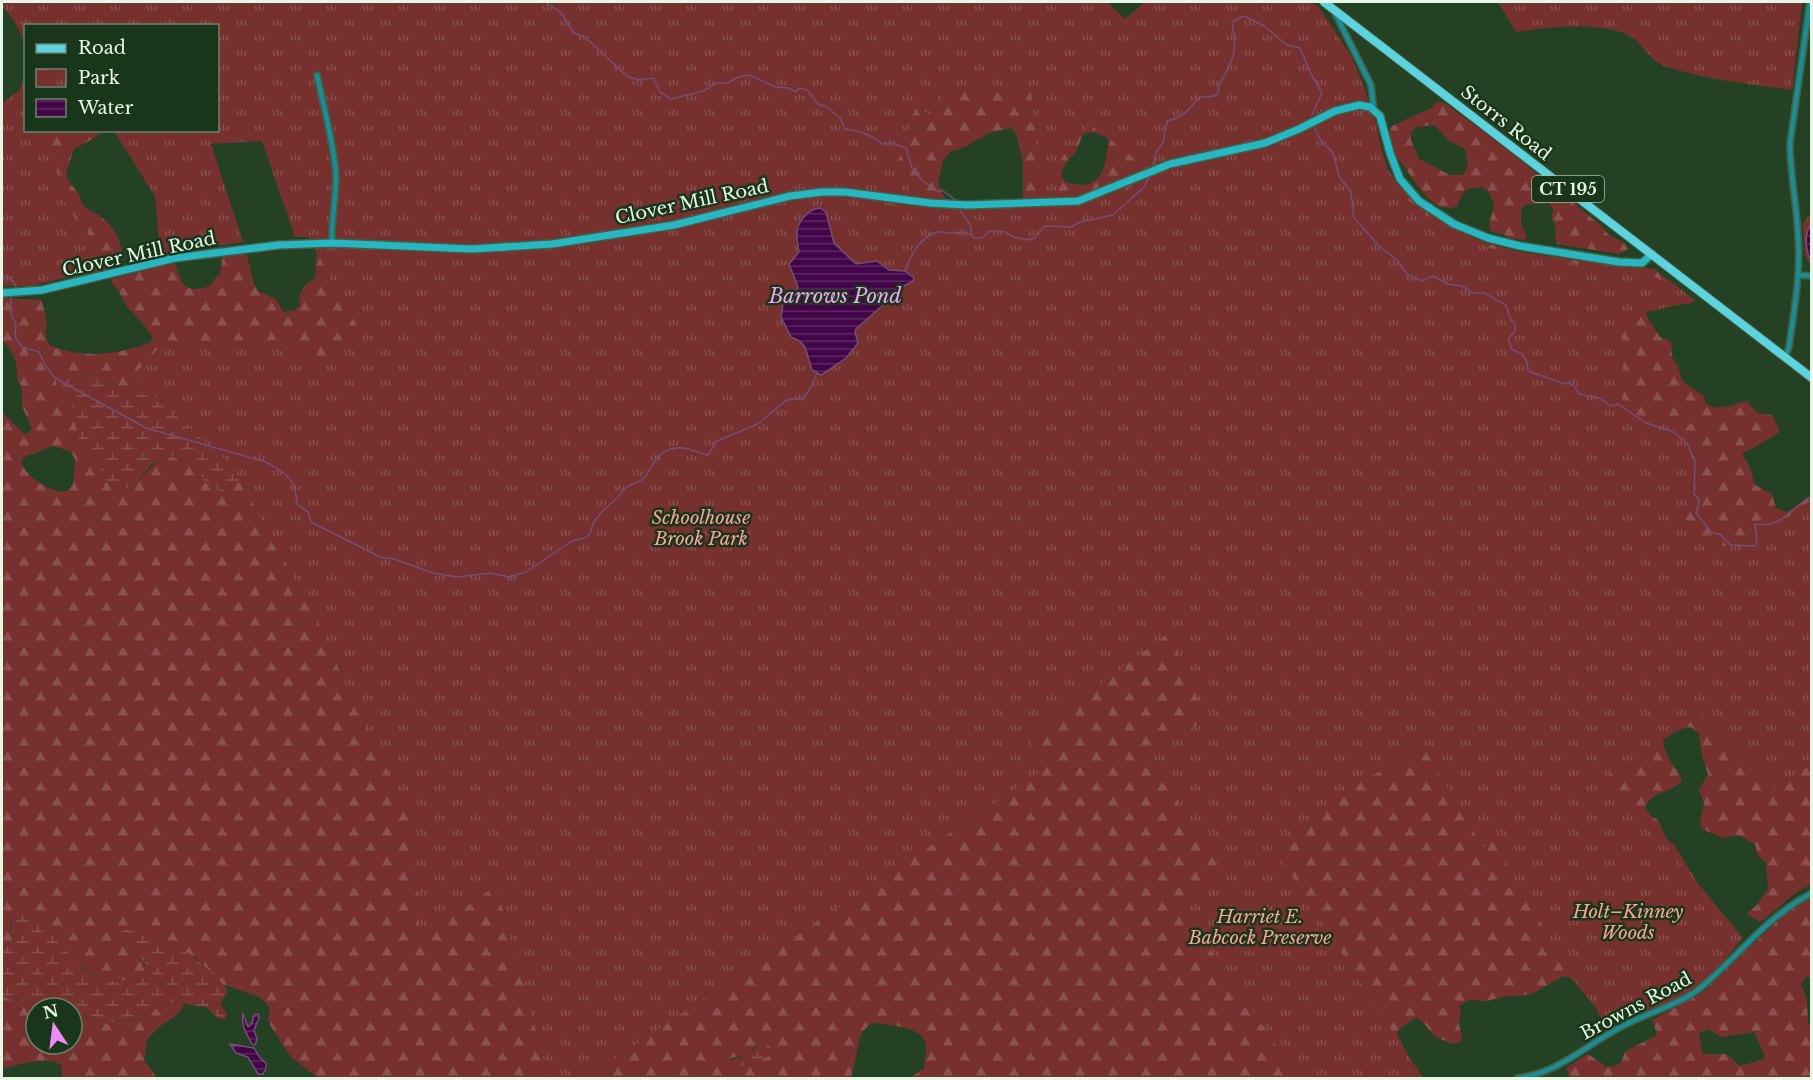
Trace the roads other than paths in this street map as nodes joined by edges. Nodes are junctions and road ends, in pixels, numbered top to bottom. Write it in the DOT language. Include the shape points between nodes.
graph roads {
  1 [pos="1324,2"];
  2 [pos="1810,2"];
  3 [pos="1333,8"];
  4 [pos="317,75"];
  5 [pos="1374,110"];
  6 [pos="332,243"];
  7 [pos="1652,254"];
  8 [pos="1799,275"];
  9 [pos="1812,276"];
  10 [pos="2,293"];
  11 [pos="1785,357"];
  12 [pos="1812,378"];
  13 [pos="1812,893"];
  14 [pos="1518,1078"];
  1 -- 3 [label="main road, Storrs Road / CT 195"];
  2 -- 8 [label="street" via="1790,143"];
  3 -- 5 [label="street" via="1371,85"];
  3 -- 7 [label="main road, Storrs Road / CT 195"];
  4 -- 6 [label="street" via="336,177"];
  5 -- 6 [label="street, Clover Mill Road" via="1354,105 1264,143 1170,164 1078,201 968,205 822,192 790,196 674,225 552,244 472,249"];
  5 -- 7 [label="street" via="1382,120 1400,179 1419,201 1454,224 1520,246 1619,262 1642,263"];
  6 -- 10 [label="street, Clover Mill Road" via="279,245 187,257 42,290"];
  7 -- 11 [label="main road, Storrs Road / CT 195"];
  8 -- 9 [label="street"];
  8 -- 11 [label="street"];
  11 -- 12 [label="main road, Storrs Road / CT 195"];
  13 -- 14 [label="street, Browns Road" via="1785,908 1702,987 1611,1032 1559,1066"];
}
